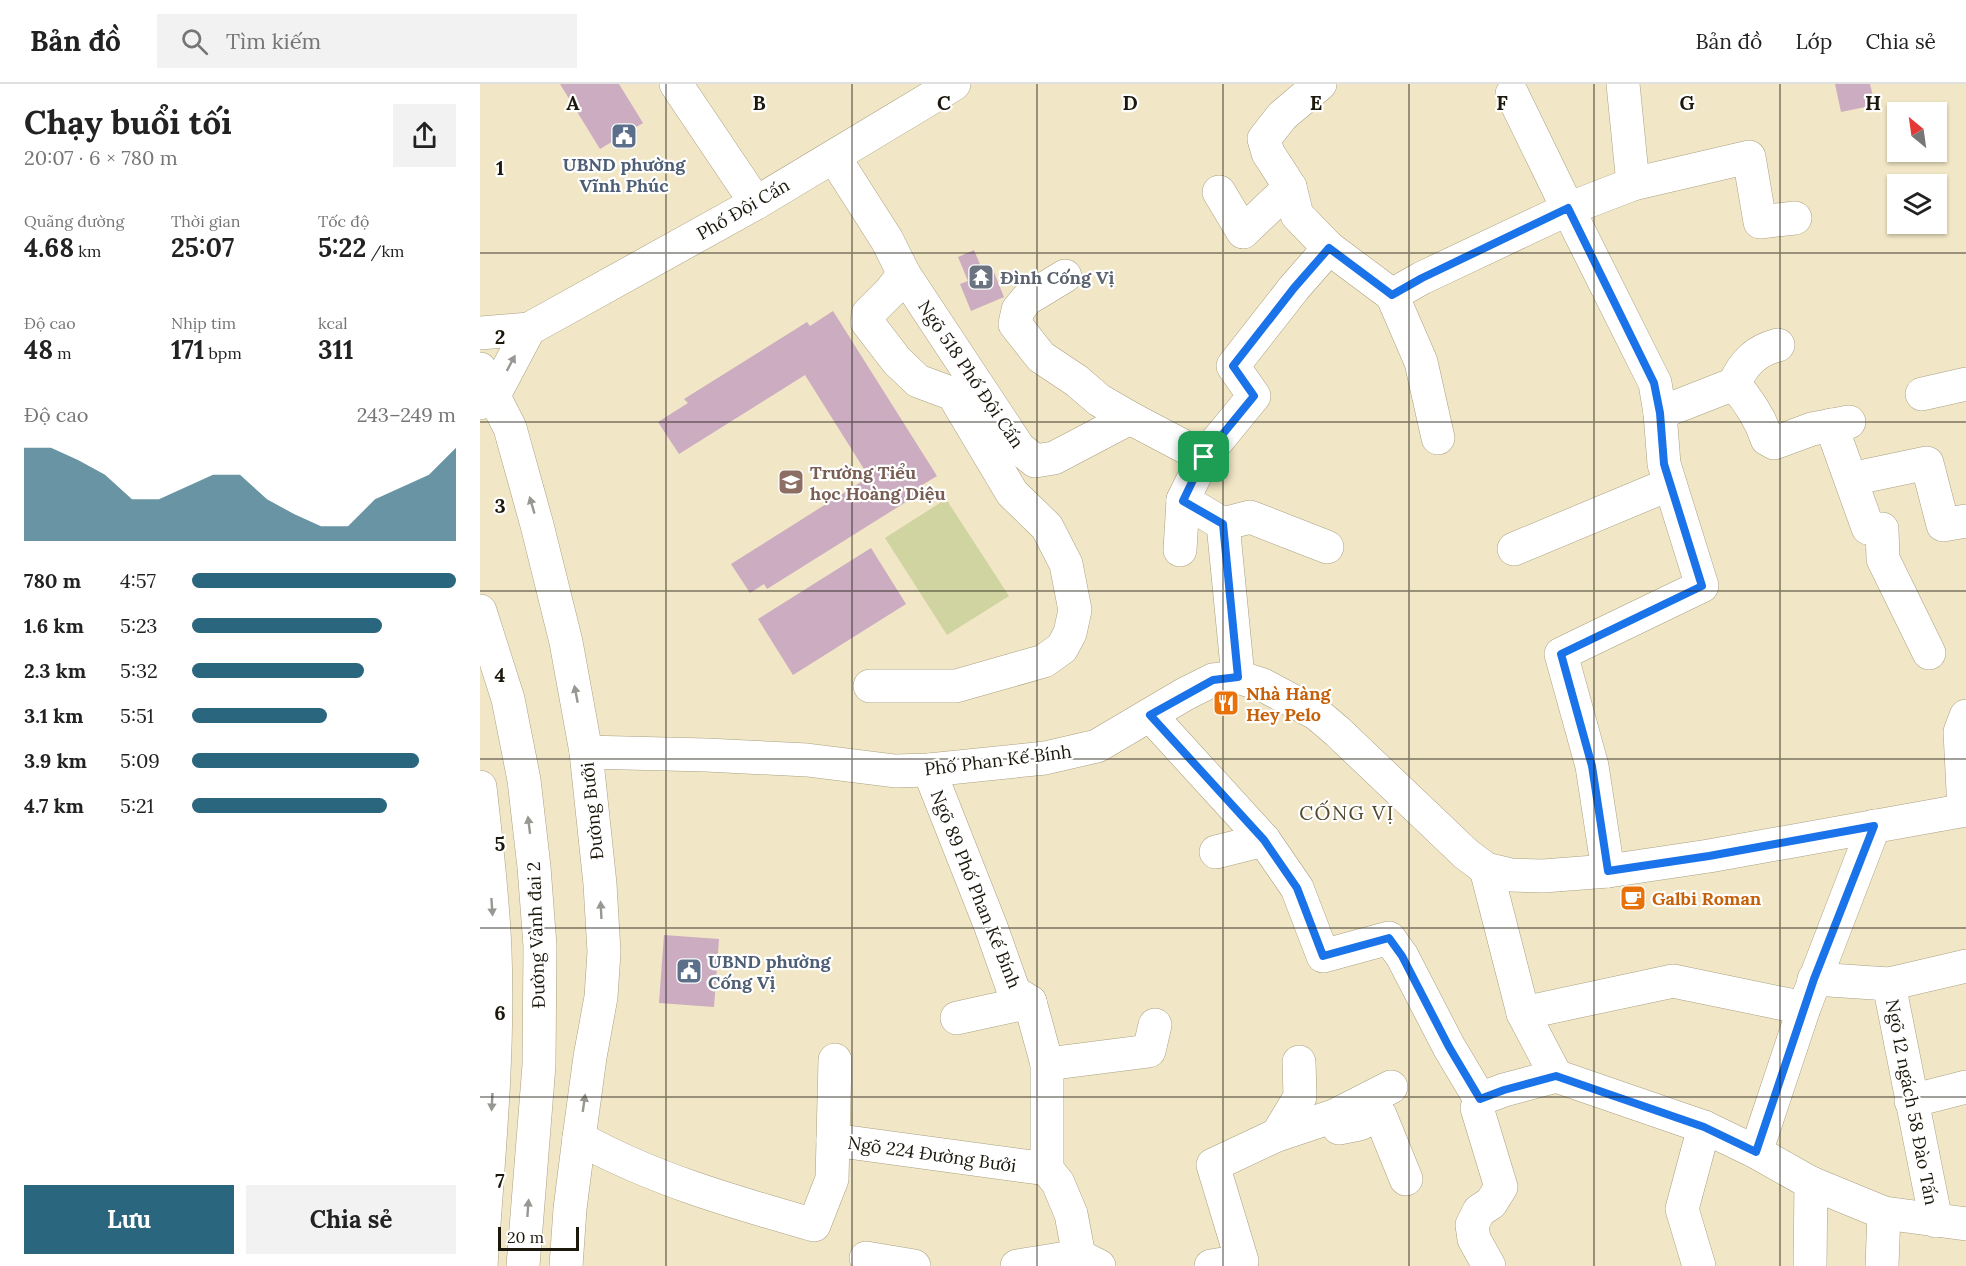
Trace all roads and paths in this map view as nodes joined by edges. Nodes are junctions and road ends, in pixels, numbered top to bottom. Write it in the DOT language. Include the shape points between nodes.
graph roads {
  1 [pos="676,84"];
  2 [pos="954,84"];
  3 [pos="1320,84"];
  4 [pos="1623,84"];
  5 [pos="1512,94"];
  6 [pos="834,157"];
  7 [pos="1633,184"];
  8 [pos="1290,187"];
  9 [pos="1219,192"];
  10 [pos="756,203"];
  11 [pos="1568,208"];
  12 [pos="1795,218"];
  13 [pos="1329,248"];
  14 [pos="904,274"];
  15 [pos="1065,276"];
  16 [pos="1392,295"];
  17 [pos="529,329"];
  18 [pos="480,333"];
  19 [pos="1778,345"];
  20 [pos="1734,384"];
  21 [pos="1966,384"];
  22 [pos="484,390"];
  23 [pos="1922,394"];
  24 [pos="1657,398"];
  25 [pos="1130,418"];
  26 [pos="1438,438"];
  27 [pos="1204,457"];
  28 [pos="1851,479"];
  29 [pos="1670,484"];
  30 [pos="1183,501"];
  31 [pos="1966,521"];
  32 [pos="1223,524"];
  33 [pos="1327,547"];
  34 [pos="1514,549"];
  35 [pos="1180,550"];
  36 [pos="480,611"];
  37 [pos="1929,653"];
  38 [pos="1238,677"];
  39 [pos="870,686"];
  40 [pos="1150,715"];
  41 [pos="1966,716"];
  42 [pos="586,752"];
  43 [pos="929,770"];
  44 [pos="480,787"];
  45 [pos="1965,810"];
  46 [pos="1874,826"];
  47 [pos="1264,840"];
  48 [pos="1216,852"];
  49 [pos="1486,869"];
  50 [pos="1608,871"];
  51 [pos="1966,966"];
  52 [pos="1889,984"];
  53 [pos="1809,993"];
  54 [pos="1030,1002"];
  55 [pos="1523,1013"];
  56 [pos="957,1018"];
  57 [pos="1155,1025"];
  58 [pos="834,1060"];
  59 [pos="1299,1062"];
  60 [pos="1047,1064"];
  61 [pos="1556,1076"];
  62 [pos="1391,1087"];
  63 [pos="1966,1087"];
  64 [pos="1480,1099"];
  65 [pos="1911,1101"];
  66 [pos="1334,1116"];
  67 [pos="1704,1127"];
  68 [pos="1277,1135"];
  69 [pos="579,1138"];
  70 [pos="832,1140"];
  71 [pos="1756,1152"];
  72 [pos="1047,1169"];
  73 [pos="1406,1179"];
  74 [pos="1811,1183"];
  75 [pos="1884,1213"];
  76 [pos="1951,1222"];
  77 [pos="866,1258"];
  78 [pos="1089,1261"];
  79 [pos="481,1266"];
  80 [pos="523,1266"];
  81 [pos="566,1266"];
  82 [pos="914,1266"];
  83 [pos="1017,1266"];
  84 [pos="1211,1266"];
  85 [pos="1489,1266"];
  86 [pos="1699,1266"];
  87 [pos="1810,1266"];
  88 [pos="1882,1266"];
  1 -- 10 [label="main road"];
  2 -- 6 [label="main road, Phố Đội Cấn"];
  3 -- 8 [label="main road" via="1282,116 1264,139 1268,153"];
  4 -- 7 [label="main road"];
  5 -- 11 [label="main road"];
  6 -- 10 [label="main road, Phố Đội Cấn"];
  6 -- 14 [label="main road, Ngõ 518 Phố Đội Cấn"];
  7 -- 11 [label="main road"];
  7 -- 12 [label="main road" via="1749,157 1760,222"];
  8 -- 9 [label="main road" via="1243,232"];
  8 -- 13 [label="main road" via="1297,215"];
  10 -- 17 [label="main road, Phố Đội Cấn"];
  11 -- 16 [label="main road"];
  11 -- 24 [label="main road"];
  13 -- 16 [label="main road"];
  13 -- 27 [label="main road" via="1233,366 1254,396"];
  14 -- 25 [label="main road, Ngõ 518 Phố Đội Cấn" via="1019,448 1035,462 1053,458"];
  14 -- 39 [label="main road" via="868,314 867,322 918,381 953,394 1012,493 1047,527 1066,564 1075,610 1062,648 1044,661 956,686"];
  15 -- 25 [label="main road" via="1027,299 1018,310 1015,324 1041,357"];
  16 -- 26 [label="main road" via="1421,362"];
  17 -- 18 [label="main road, Phố Đội Cấn"];
  22 -- 17 [label="main road, one-way"];
  19 -- 20 [label="main road" via="1752,356"];
  20 -- 24 [label="main road"];
  20 -- 28 [label="main road" via="1752,404 1767,439 1774,443 1840,424"];
  21 -- 23 [label="main road"];
  42 -- 22 [label="main road, Đường Bưởi, one-way" via="566,642 510,428"];
  24 -- 29 [label="main road"];
  25 -- 27 [label="main road"];
  27 -- 30 [label="main road"];
  28 -- 31 [label="main road" via="1927,463 1943,525"];
  28 -- 37 [label="main road" via="1868,528 1882,530 1883,559"];
  29 -- 34 [label="main road"];
  29 -- 50 [label="main road" via="1702,586 1561,654 1592,766"];
  30 -- 32 [label="main road"];
  30 -- 35 [label="main road"];
  32 -- 33 [label="main road" via="1251,517"];
  32 -- 38 [label="main road"];
  80 -- 36 [label="main road, Đường Vành đai 2, one-way" via="539,1065 540,946 524,780 508,699"];
  38 -- 40 [label="main road, Phố Phan Kế Bính" via="1213,680"];
  38 -- 49 [label="main road, Phố Phan Kế Bính" via="1263,685 1317,714"];
  40 -- 43 [label="main road, Phố Phan Kế Bính" via="1097,746 1045,758"];
  40 -- 47 [label="main road"];
  41 -- 45 [label="main road" via="1960,732"];
  42 -- 43 [label="main road, Phố Phan Kế Bính" via="740,756 895,771"];
  69 -- 42 [label="main road, Đường Bưởi, one-way" via="601,997 604,952"];
  43 -- 54 [label="main road, Ngõ 89 Phố Phan Kế Bính" via="1014,992"];
  44 -- 79 [label="main road, one-way" via="495,951 495,1037"];
  45 -- 46 [label="main road, Phố Phan Kế Bính"];
  46 -- 50 [label="main road, Phố Phan Kế Bính"];
  46 -- 53 [label="main road"];
  47 -- 48 [label="main road"];
  47 -- 64 [label="main road" via="1297,888 1323,956 1389,938"];
  49 -- 50 [label="main road, Phố Phan Kế Bính" via="1543,876"];
  49 -- 55 [label="main road"];
  51 -- 52 [label="main road"];
  52 -- 53 [label="main road"];
  52 -- 65 [label="main road, Ngõ 12 ngách 58 Đào Tấn"];
  53 -- 55 [label="main road" via="1673,981"];
  53 -- 71 [label="main road"];
  54 -- 56 [label="main road"];
  54 -- 60 [label="main road"];
  55 -- 61 [label="main road"];
  57 -- 60 [label="main road" via="1149,1051"];
  58 -- 70 [label="main road"];
  59 -- 68 [label="main road" via="1300,1096"];
  60 -- 72 [label="main road"];
  61 -- 64 [label="main road"];
  61 -- 67 [label="main road"];
  62 -- 66 [label="main road"];
  63 -- 65 [label="main road"];
  64 -- 85 [label="main road" via="1477,1108 1500,1186 1472,1225 1474,1239"];
  65 -- 76 [label="main road, Ngõ 12 ngách 58 Đào Tấn"];
  66 -- 68 [label="main road"];
  66 -- 73 [label="main road" via="1338,1128 1380,1115"];
  67 -- 71 [label="main road"];
  67 -- 86 [label="main road" via="1683,1209"];
  68 -- 84 [label="main road" via="1213,1165 1242,1261"];
  69 -- 70 [label="main road, Ngõ 224 Đường Bưởi" via="710,1195 814,1225 832,1179"];
  69 -- 81 [label="main road, Đường Bưởi"];
  70 -- 72 [label="main road, Ngõ 224 Đường Bưởi"];
  71 -- 74 [label="main road"];
  72 -- 78 [label="main road" via="1058,1183"];
  74 -- 75 [label="main road"];
  74 -- 87 [label="main road"];
  75 -- 76 [label="main road"];
  75 -- 88 [label="main road"];
  77 -- 82 [label="main road"];
  78 -- 83 [label="main road"];
}
